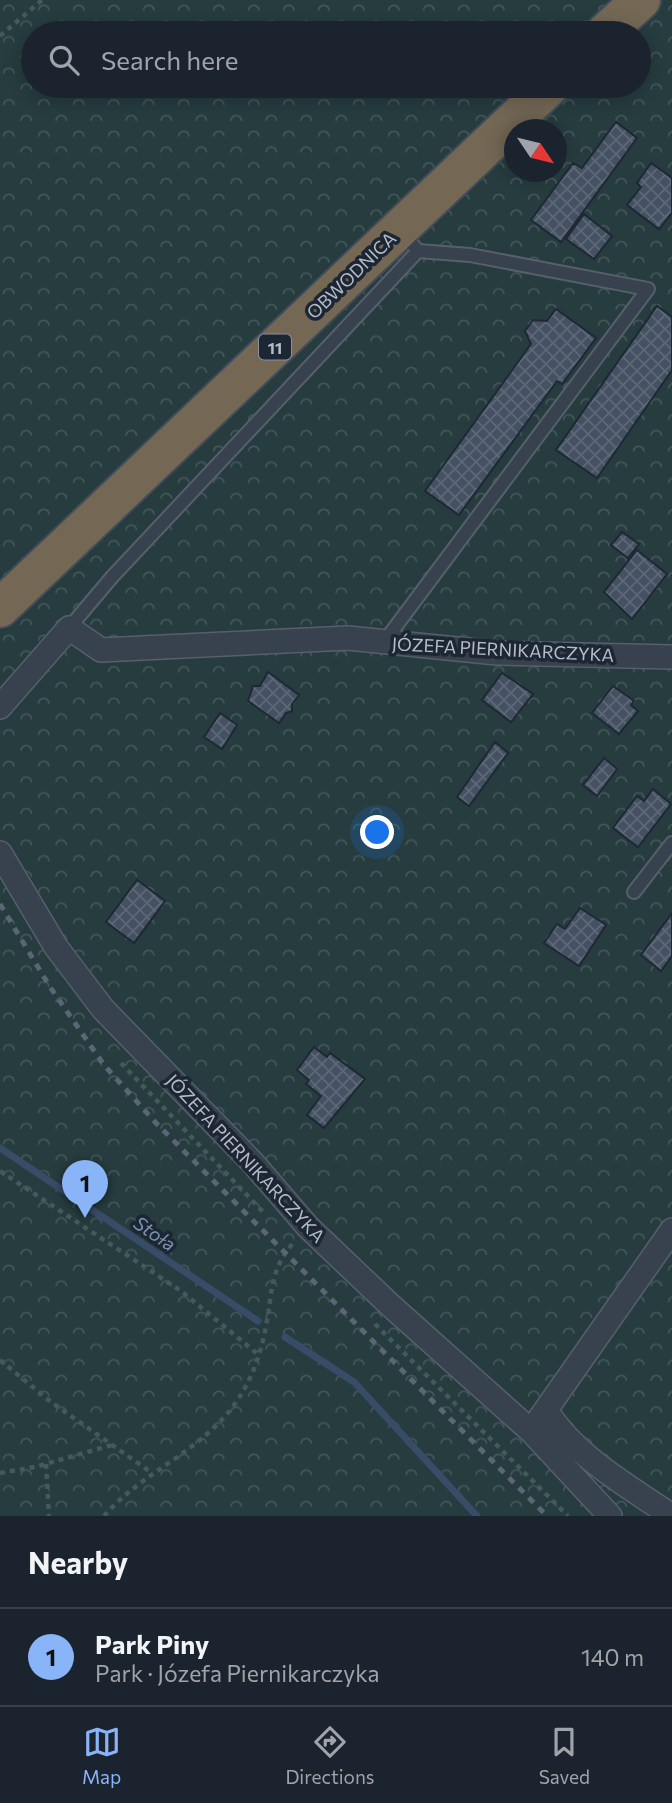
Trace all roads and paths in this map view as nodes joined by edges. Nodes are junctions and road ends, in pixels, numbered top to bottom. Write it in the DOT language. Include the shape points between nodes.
graph roads {
  1 [pos="42,0"];
  2 [pos="640,0"];
  3 [pos="618,21"];
  4 [pos="0,36"];
  5 [pos="539,98"];
  6 [pos="408,240"];
  7 [pos="0,608"];
  8 [pos="69,628"];
  9 [pos="384,642"];
  10 [pos="672,657"];
  11 [pos="0,707"];
  12 [pos="672,843"];
  13 [pos="0,853"];
  14 [pos="634,892"];
  15 [pos="0,1171"];
  16 [pos="308,1227"];
  17 [pos="672,1230"];
  18 [pos="259,1355"];
  19 [pos="0,1360"];
  20 [pos="546,1410"];
  21 [pos="531,1431"];
  22 [pos="112,1445"];
  23 [pos="46,1464"];
  24 [pos="0,1473"];
  25 [pos="152,1473"];
  26 [pos="50,1516"];
  27 [pos="104,1516"];
  28 [pos="610,1516"];
  29 [pos="672,1516"];
  1 -- 4 [label="path"];
  2 -- 3 [label="highway"];
  5 -- 6 [label="highway, OBWODNICA / 11"];
  6 -- 7 [label="highway, OBWODNICA / 11"];
  6 -- 8 [label="lane"];
  6 -- 9 [label="lane" via="648,289"];
  8 -- 9 [label="street, JÓZEFA PIERNIKARCZYKA" via="101,650 348,638"];
  8 -- 11 [label="street"];
  9 -- 10 [label="street, JÓZEFA PIERNIKARCZYKA" via="497,653"];
  12 -- 14 [label="lane"];
  13 -- 16 [label="street, JÓZEFA PIERNIKARCZYKA" via="56,947 103,1009 253,1163"];
  15 -- 18 [label="path" via="180,1291"];
  16 -- 18 [label="path" via="275,1270"];
  16 -- 21 [label="street, JÓZEFA PIERNIKARCZYKA"];
  17 -- 20 [label="street"];
  18 -- 25 [label="path" via="234,1406 197,1443"];
  19 -- 22 [label="path"];
  20 -- 21 [label="street"];
  20 -- 29 [label="street" via="561,1433"];
  21 -- 28 [label="street, JÓZEFA PIERNIKARCZYKA"];
  22 -- 23 [label="path"];
  22 -- 25 [label="path"];
  23 -- 24 [label="path"];
  23 -- 26 [label="path"];
  25 -- 27 [label="path"];
}
